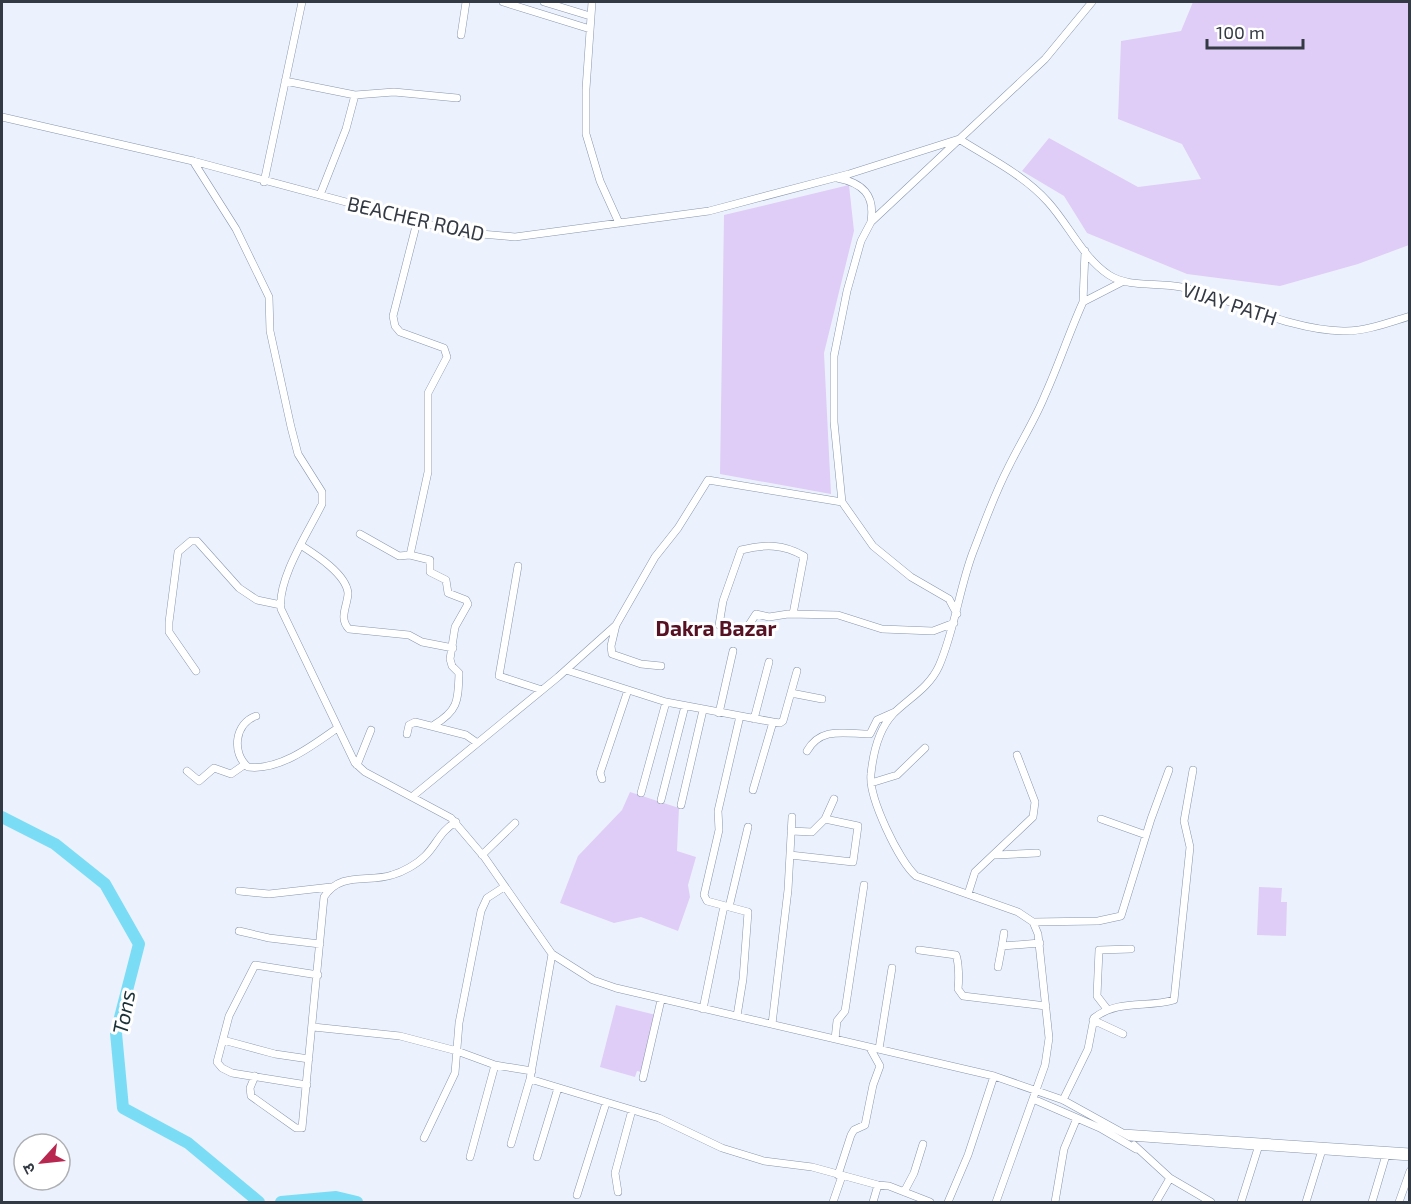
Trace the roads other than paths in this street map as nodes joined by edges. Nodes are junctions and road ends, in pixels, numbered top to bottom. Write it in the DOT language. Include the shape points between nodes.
graph roads {
  1 [pos="302,2"];
  2 [pos="466,2"];
  3 [pos="502,2"];
  4 [pos="544,2"];
  5 [pos="592,2"];
  6 [pos="1092,2"];
  7 [pos="590,16"];
  8 [pos="590,29"];
  9 [pos="461,35"];
  10 [pos="285,81"];
  11 [pos="355,94"];
  12 [pos="457,98"];
  13 [pos="2,117"];
  14 [pos="959,139"];
  15 [pos="193,161"];
  16 [pos="835,178"];
  17 [pos="264,182"];
  18 [pos="320,195"];
  19 [pos="417,222"];
  20 [pos="871,222"];
  21 [pos="619,223"];
  22 [pos="1086,251"];
  23 [pos="1122,282"];
  24 [pos="1083,302"];
  25 [pos="1410,316"];
  26 [pos="842,502"];
  27 [pos="360,534"];
  28 [pos="302,546"];
  29 [pos="410,555"];
  30 [pos="518,566"];
  31 [pos="281,605"];
  32 [pos="792,614"];
  33 [pos="957,614"];
  34 [pos="954,623"];
  35 [pos="616,625"];
  36 [pos="453,648"];
  37 [pos="733,651"];
  38 [pos="769,662"];
  39 [pos="661,666"];
  40 [pos="566,670"];
  41 [pos="196,671"];
  42 [pos="797,671"];
  43 [pos="542,690"];
  44 [pos="628,690"];
  45 [pos="791,693"];
  46 [pos="822,699"];
  47 [pos="666,702"];
  48 [pos="685,706"];
  49 [pos="703,710"];
  50 [pos="897,711"];
  51 [pos="719,713"];
  52 [pos="256,716"];
  53 [pos="740,716"];
  54 [pos="754,719"];
  55 [pos="773,722"];
  56 [pos="434,725"];
  57 [pos="336,729"];
  58 [pos="371,730"];
  59 [pos="407,734"];
  60 [pos="476,742"];
  61 [pos="925,748"];
  62 [pos="807,751"];
  63 [pos="1017,755"];
  64 [pos="244,765"];
  65 [pos="357,765"];
  66 [pos="1169,770"];
  67 [pos="1193,770"];
  68 [pos="187,771"];
  69 [pos="602,779"];
  70 [pos="871,783"];
  71 [pos="753,790"];
  72 [pos="641,794"];
  73 [pos="412,796"];
  74 [pos="834,799"];
  75 [pos="661,800"];
  76 [pos="681,805"];
  77 [pos="792,817"];
  78 [pos="825,819"];
  79 [pos="1101,819"];
  80 [pos="456,822"];
  81 [pos="515,823"];
  82 [pos="748,827"];
  83 [pos="791,831"];
  84 [pos="1146,835"];
  85 [pos="1037,854"];
  86 [pos="482,855"];
  87 [pos="790,855"];
  88 [pos="996,855"];
  89 [pos="864,885"];
  90 [pos="331,887"];
  91 [pos="504,887"];
  92 [pos="239,891"];
  93 [pos="968,894"];
  94 [pos="727,907"];
  95 [pos="1033,922"];
  96 [pos="239,931"];
  97 [pos="1004,933"];
  98 [pos="1040,943"];
  99 [pos="320,944"];
  100 [pos="1002,946"];
  101 [pos="1131,949"];
  102 [pos="919,950"];
  103 [pos="552,954"];
  104 [pos="998,967"];
  105 [pos="891,968"];
  106 [pos="318,975"];
  107 [pos="661,1000"];
  108 [pos="1046,1006"];
  109 [pos="703,1009"];
  110 [pos="1107,1009"];
  111 [pos="737,1016"];
  112 [pos="1093,1020"];
  113 [pos="772,1024"];
  114 [pos="313,1027"];
  115 [pos="1123,1034"];
  116 [pos="835,1039"];
  117 [pos="223,1040"];
  118 [pos="870,1048"];
  119 [pos="879,1049"];
  120 [pos="457,1051"];
  121 [pos="309,1059"];
  122 [pos="495,1065"];
  123 [pos="531,1075"];
  124 [pos="255,1076"];
  125 [pos="994,1076"];
  126 [pos="643,1078"];
  127 [pos="307,1084"];
  128 [pos="558,1088"];
  129 [pos="1036,1090"];
  130 [pos="1033,1099"];
  131 [pos="1063,1100"];
  132 [pos="606,1103"];
  133 [pos="632,1110"];
  134 [pos="1077,1118"];
  135 [pos="1128,1134"];
  136 [pos="424,1138"];
  137 [pos="512,1144"];
  138 [pos="923,1144"];
  139 [pos="1259,1145"];
  140 [pos="1136,1149"];
  141 [pos="1323,1150"];
  142 [pos="1410,1152"];
  143 [pos="1386,1155"];
  144 [pos="470,1157"];
  145 [pos="537,1157"];
  146 [pos="1410,1157"];
  147 [pos="1410,1171"];
  148 [pos="840,1175"];
  149 [pos="1170,1178"];
  150 [pos="878,1185"];
  151 [pos="618,1192"];
  152 [pos="904,1192"];
  153 [pos="577,1195"];
  154 [pos="1201,1199"];
  155 [pos="920,1200"];
  156 [pos="833,1203"];
  157 [pos="873,1203"];
  158 [pos="930,1203"];
  159 [pos="948,1203"];
  160 [pos="996,1203"];
  161 [pos="1055,1203"];
  162 [pos="1156,1203"];
  163 [pos="1211,1203"];
  164 [pos="1241,1203"];
  165 [pos="1306,1203"];
  166 [pos="1372,1203"];
  167 [pos="1399,1203"];
  1 -- 10 [label="street"];
  2 -- 9 [label="street"];
  3 -- 8 [label="street"];
  4 -- 7 [label="street"];
  5 -- 7 [label="street"];
  6 -- 14 [label="street" via="1045,59"];
  7 -- 8 [label="street"];
  8 -- 21 [label="street" via="586,134 600,181"];
  10 -- 11 [label="street"];
  10 -- 17 [label="street"];
  11 -- 12 [label="street" via="394,92"];
  11 -- 18 [label="street"];
  13 -- 15 [label="street, BEACHER ROAD"];
  14 -- 16 [label="street, BEACHER ROAD"];
  14 -- 20 [label="street"];
  14 -- 22 [label="street" via="1029,183"];
  15 -- 17 [label="street, BEACHER ROAD"];
  15 -- 28 [label="street" via="236,229 269,297 270,331 298,454 322,492 322,504"];
  16 -- 20 [label="street" via="851,181 870,198"];
  16 -- 21 [label="street, BEACHER ROAD" via="709,211"];
  17 -- 18 [label="street, BEACHER ROAD"];
  18 -- 19 [label="street, BEACHER ROAD"];
  19 -- 21 [label="street, BEACHER ROAD" via="458,232 515,237"];
  19 -- 29 [label="street" via="393,316 395,326 400,332 444,348 447,357 428,393 428,472"];
  20 -- 26 [label="street" via="861,241 847,291 834,356 834,422"];
  22 -- 23 [label="street" via="1109,275"];
  22 -- 24 [label="street"];
  23 -- 24 [label="street"];
  23 -- 25 [label="street, VIJAY PATH" via="1169,284 1213,294 1302,327 1345,332"];
  24 -- 33 [label="street" via="1045,397 985,520"];
  26 -- 33 [label="street" via="873,546 911,577 949,599"];
  26 -- 35 [label="street" via="708,480 655,557"];
  27 -- 29 [label="street" via="399,556"];
  28 -- 31 [label="street" via="285,581"];
  28 -- 36 [label="street" via="335,572 346,588 343,609 349,629 409,635 422,642"];
  29 -- 36 [label="street" via="430,560 430,572 447,580 448,593 467,602 455,627"];
  30 -- 43 [label="street" via="499,676"];
  31 -- 41 [label="street" via="257,600 239,588 197,541 183,546 176,560 169,632"];
  31 -- 57 [label="street"];
  32 -- 32 [label="street" via="756,614 747,628 718,624 741,550 773,545 804,556"];
  32 -- 34 [label="street" via="838,615 882,629 933,631"];
  33 -- 34 [label="street"];
  34 -- 50 [label="street" via="939,667 928,685"];
  35 -- 39 [label="street" via="612,654"];
  35 -- 40 [label="street"];
  36 -- 56 [label="street" via="450,663 459,674 458,701 448,716"];
  37 -- 51 [label="street"];
  38 -- 54 [label="street"];
  40 -- 43 [label="street"];
  40 -- 44 [label="street"];
  42 -- 45 [label="street"];
  43 -- 60 [label="street"];
  44 -- 47 [label="street"];
  44 -- 69 [label="street" via="600,773"];
  45 -- 46 [label="street"];
  45 -- 55 [label="street" via="783,721"];
  47 -- 48 [label="street"];
  47 -- 72 [label="street"];
  48 -- 49 [label="street"];
  48 -- 75 [label="street"];
  49 -- 51 [label="street"];
  49 -- 76 [label="street"];
  50 -- 62 [label="street" via="878,720 870,734 828,734 816,739"];
  50 -- 70 [label="street" via="880,734"];
  51 -- 53 [label="street"];
  52 -- 64 [label="street" via="242,726 237,741"];
  53 -- 54 [label="street"];
  53 -- 94 [label="street" via="704,892 707,901"];
  54 -- 55 [label="street"];
  55 -- 71 [label="street"];
  56 -- 59 [label="street" via="412,722"];
  56 -- 60 [label="street"];
  57 -- 64 [label="street" via="303,752 257,768"];
  57 -- 65 [label="street"];
  58 -- 65 [label="street"];
  60 -- 73 [label="street"];
  61 -- 70 [label="street" via="897,775"];
  63 -- 88 [label="street" via="1035,810 1024,828"];
  64 -- 68 [label="street" via="231,774 214,768 199,781"];
  65 -- 73 [label="street"];
  66 -- 84 [label="street"];
  67 -- 110 [label="street" via="1184,821 1190,847 1174,1000"];
  70 -- 93 [label="street" via="891,835 911,872"];
  73 -- 80 [label="street"];
  74 -- 78 [label="street"];
  77 -- 83 [label="street"];
  78 -- 83 [label="street" via="812,832"];
  78 -- 87 [label="street" via="858,826 853,862"];
  79 -- 84 [label="street"];
  80 -- 86 [label="street"];
  80 -- 90 [label="street" via="440,832 424,857 393,875 352,879"];
  81 -- 86 [label="street"];
  82 -- 94 [label="street"];
  83 -- 87 [label="street"];
  84 -- 95 [label="street" via="1120,917"];
  85 -- 88 [label="street"];
  86 -- 91 [label="street"];
  87 -- 113 [label="street"];
  88 -- 93 [label="street" via="975,872"];
  89 -- 116 [label="street" via="845,1011 837,1021"];
  90 -- 92 [label="street" via="269,894"];
  90 -- 99 [label="street" via="322,902"];
  91 -- 103 [label="street"];
  91 -- 120 [label="street" via="487,898 481,912"];
  93 -- 95 [label="street" via="1018,912"];
  94 -- 109 [label="street"];
  94 -- 111 [label="street" via="744,910 748,915"];
  95 -- 98 [label="street"];
  96 -- 99 [label="street"];
  97 -- 100 [label="street"];
  98 -- 100 [label="street"];
  98 -- 108 [label="street"];
  99 -- 106 [label="street"];
  100 -- 104 [label="street"];
  101 -- 110 [label="street" via="1099,950 1097,996"];
  102 -- 108 [label="street" via="956,955 958,989 963,996"];
  103 -- 107 [label="street" via="593,980"];
  103 -- 123 [label="street"];
  105 -- 119 [label="street"];
  106 -- 114 [label="street"];
  106 -- 117 [label="street" via="255,965 229,1016"];
  107 -- 109 [label="street"];
  107 -- 126 [label="street"];
  108 -- 129 [label="street" via="1049,1038"];
  109 -- 111 [label="street"];
  110 -- 112 [label="street"];
  111 -- 113 [label="street"];
  112 -- 115 [label="street"];
  112 -- 131 [label="street" via="1088,1049"];
  113 -- 116 [label="street"];
  114 -- 120 [label="street" via="400,1036"];
  114 -- 121 [label="street"];
  116 -- 118 [label="street"];
  117 -- 121 [label="street"];
  117 -- 124 [label="street" via="219,1065 226,1071"];
  118 -- 119 [label="street"];
  118 -- 148 [label="street" via="880,1066 865,1125 851,1135"];
  119 -- 125 [label="street"];
  120 -- 122 [label="street"];
  120 -- 136 [label="street" via="453,1078"];
  121 -- 127 [label="street"];
  122 -- 123 [label="street"];
  122 -- 144 [label="street"];
  123 -- 128 [label="street"];
  123 -- 137 [label="street"];
  124 -- 127 [label="street"];
  124 -- 127 [label="street" via="251,1096 300,1129"];
  125 -- 129 [label="street"];
  125 -- 159 [label="street"];
  128 -- 132 [label="street"];
  128 -- 145 [label="street"];
  129 -- 130 [label="street"];
  129 -- 131 [label="street"];
  130 -- 134 [label="street"];
  130 -- 160 [label="street"];
  131 -- 135 [label="street"];
  132 -- 133 [label="street"];
  132 -- 153 [label="street"];
  133 -- 148 [label="street" via="671,1122 722,1148 764,1161"];
  133 -- 151 [label="street" via="615,1173"];
  134 -- 140 [label="street"];
  134 -- 161 [label="street" via="1064,1149"];
  135 -- 139 [label="street"];
  135 -- 140 [label="street"];
  135 -- 142 [label="street"];
  138 -- 152 [label="street"];
  139 -- 141 [label="street"];
  139 -- 164 [label="street"];
  140 -- 149 [label="street"];
  141 -- 143 [label="street"];
  141 -- 165 [label="street"];
  143 -- 146 [label="street"];
  143 -- 166 [label="street"];
  147 -- 167 [label="street"];
  148 -- 150 [label="street"];
  148 -- 156 [label="street"];
  149 -- 154 [label="street"];
  149 -- 162 [label="street"];
  150 -- 152 [label="street"];
  150 -- 157 [label="street"];
  152 -- 155 [label="street"];
  154 -- 163 [label="street"];
  155 -- 158 [label="street"];
}
